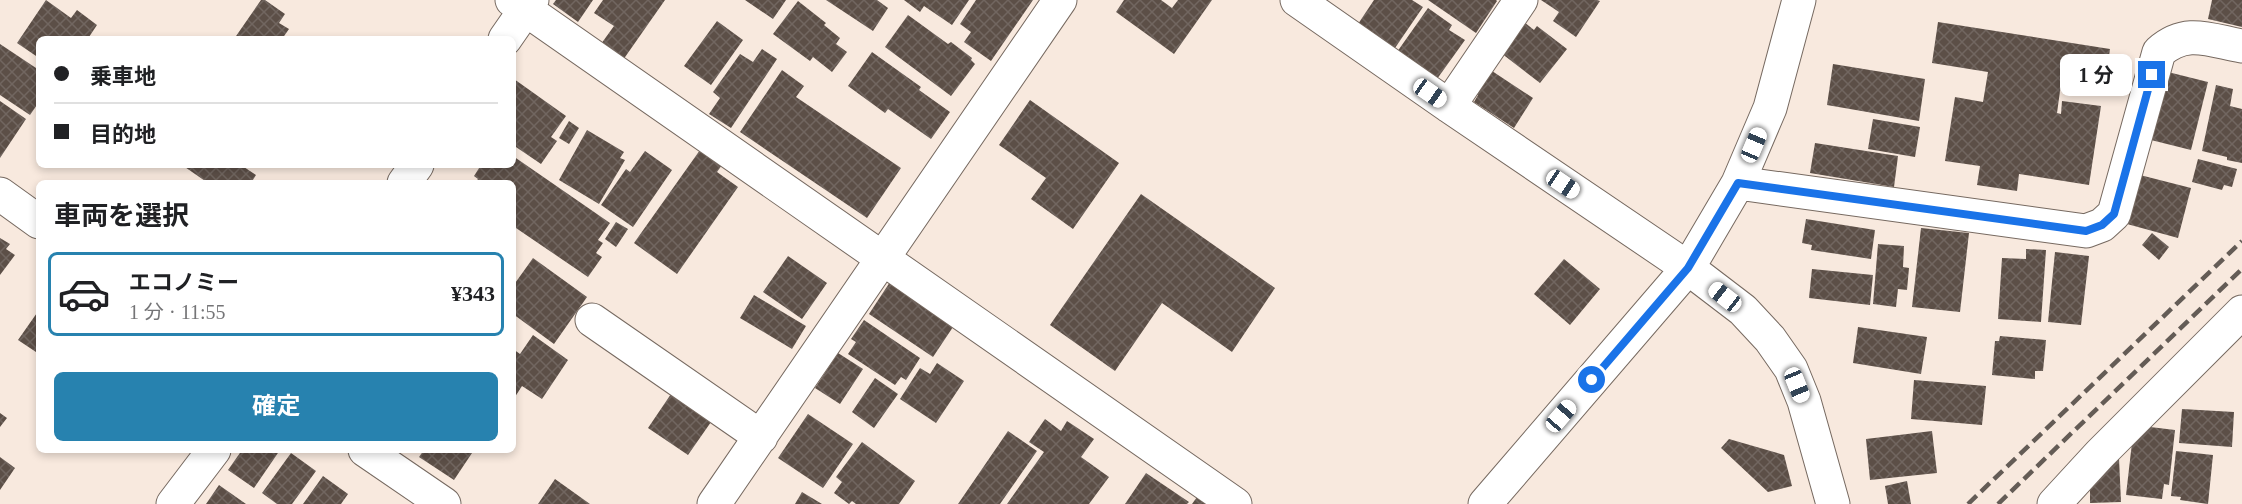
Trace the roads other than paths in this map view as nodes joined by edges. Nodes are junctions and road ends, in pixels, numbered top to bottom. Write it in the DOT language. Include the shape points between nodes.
graph roads {
  1 [pos="1060,0"];
  2 [pos="1297,0"];
  3 [pos="1521,0"];
  4 [pos="1799,0"];
  5 [pos="524,3"];
  6 [pos="507,36"];
  7 [pos="2242,46"];
  8 [pos="1449,106"];
  9 [pos="1738,183"];
  10 [pos="0,194"];
  11 [pos="36,220"];
  12 [pos="882,256"];
  13 [pos="1688,268"];
  14 [pos="2242,312"];
  15 [pos="592,320"];
  16 [pos="762,437"];
  17 [pos="212,453"];
  18 [pos="369,453"];
  19 [pos="173,504"];
  20 [pos="444,504"];
  21 [pos="714,504"];
  22 [pos="1235,504"];
  23 [pos="1485,504"];
  24 [pos="1833,504"];
  25 [pos="2054,504"];
  1 -- 12 [label="street"];
  2 -- 8 [label="street"];
  3 -- 8 [label="street"];
  4 -- 9 [label="street" via="1770,108"];
  5 -- 6 [label="street"];
  5 -- 12 [label="street"];
  7 -- 9 [label="street" via="2189,36 2171,41 2159,52 2114,214 2102,225 2086,231"];
  8 -- 13 [label="street"];
  9 -- 13 [label="street"];
  10 -- 11 [label="street"];
  12 -- 16 [label="street"];
  12 -- 22 [label="street"];
  13 -- 23 [label="street"];
  13 -- 24 [label="street" via="1743,310 1791,369"];
  14 -- 25 [label="street"];
  15 -- 16 [label="street"];
  16 -- 21 [label="street"];
  17 -- 19 [label="street"];
  18 -- 20 [label="street"];
}
